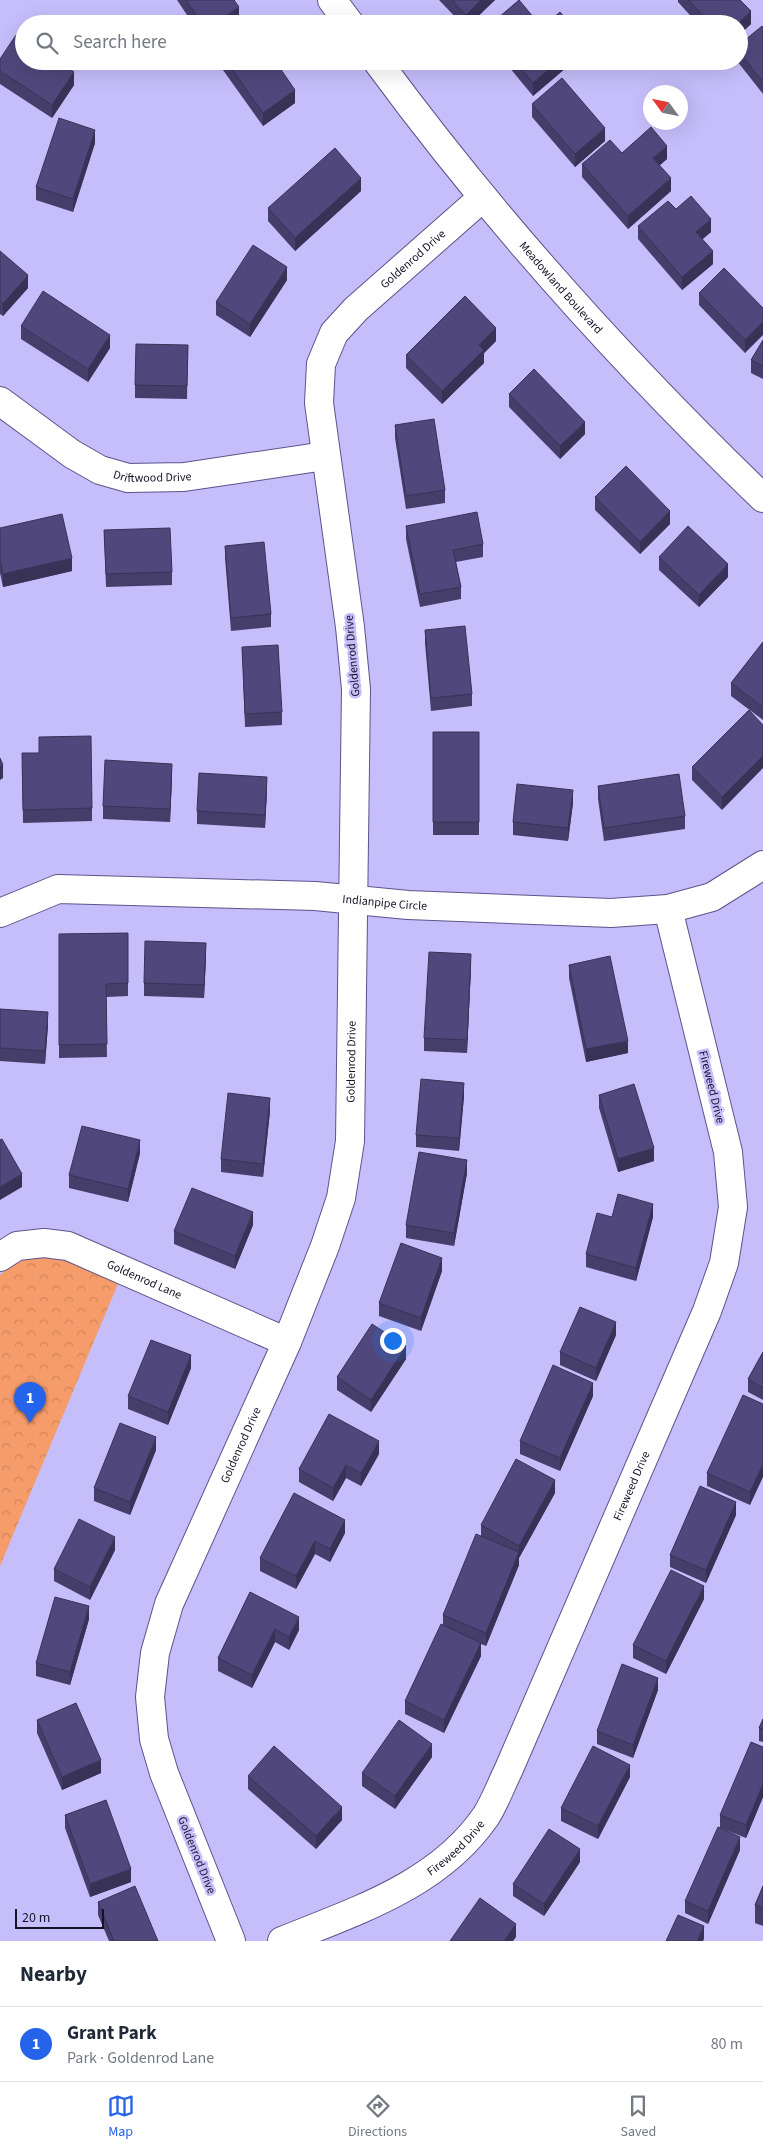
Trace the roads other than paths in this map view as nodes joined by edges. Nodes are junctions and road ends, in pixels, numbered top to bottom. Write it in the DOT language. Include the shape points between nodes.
graph roads {
  1 [pos="332,0"];
  2 [pos="343,15"];
  3 [pos="384,70"];
  4 [pos="482,198"];
  5 [pos="0,401"];
  6 [pos="325,456"];
  7 [pos="763,498"];
  8 [pos="763,865"];
  9 [pos="353,900"];
  10 [pos="668,908"];
  11 [pos="0,913"];
  12 [pos="0,1257"];
  13 [pos="287,1342"];
  14 [pos="231,1941"];
  15 [pos="282,1941"];
  1 -- 2 [label="street"];
  3 -- 4 [label="street, Meadowland Boulevard"];
  4 -- 6 [label="street, Goldenrod Drive" via="356,309 334,334 321,364 319,403"];
  4 -- 7 [label="street, Meadowland Boulevard" via="580,311"];
  5 -- 6 [label="street, Driftwood Drive" via="72,454 100,470 128,478 184,477"];
  6 -- 9 [label="street, Goldenrod Drive" via="356,689"];
  8 -- 10 [label="street, Indianpipe Circle" via="712,897"];
  9 -- 10 [label="street, Indianpipe Circle" via="611,913"];
  9 -- 11 [label="street, Indianpipe Circle" via="315,896 58,889"];
  9 -- 13 [label="street, Goldenrod Drive" via="350,1141 340,1198"];
  10 -- 15 [label="street, Fireweed Drive" via="728,1152 733,1207 724,1263 707,1311 487,1814 459,1849 422,1877 382,1900"];
  12 -- 13 [label="street, Goldenrod Lane" via="17,1246 44,1243 68,1246"];
  13 -- 14 [label="street, Goldenrod Drive" via="169,1604 155,1653 150,1698 154,1739 164,1774"];
}
